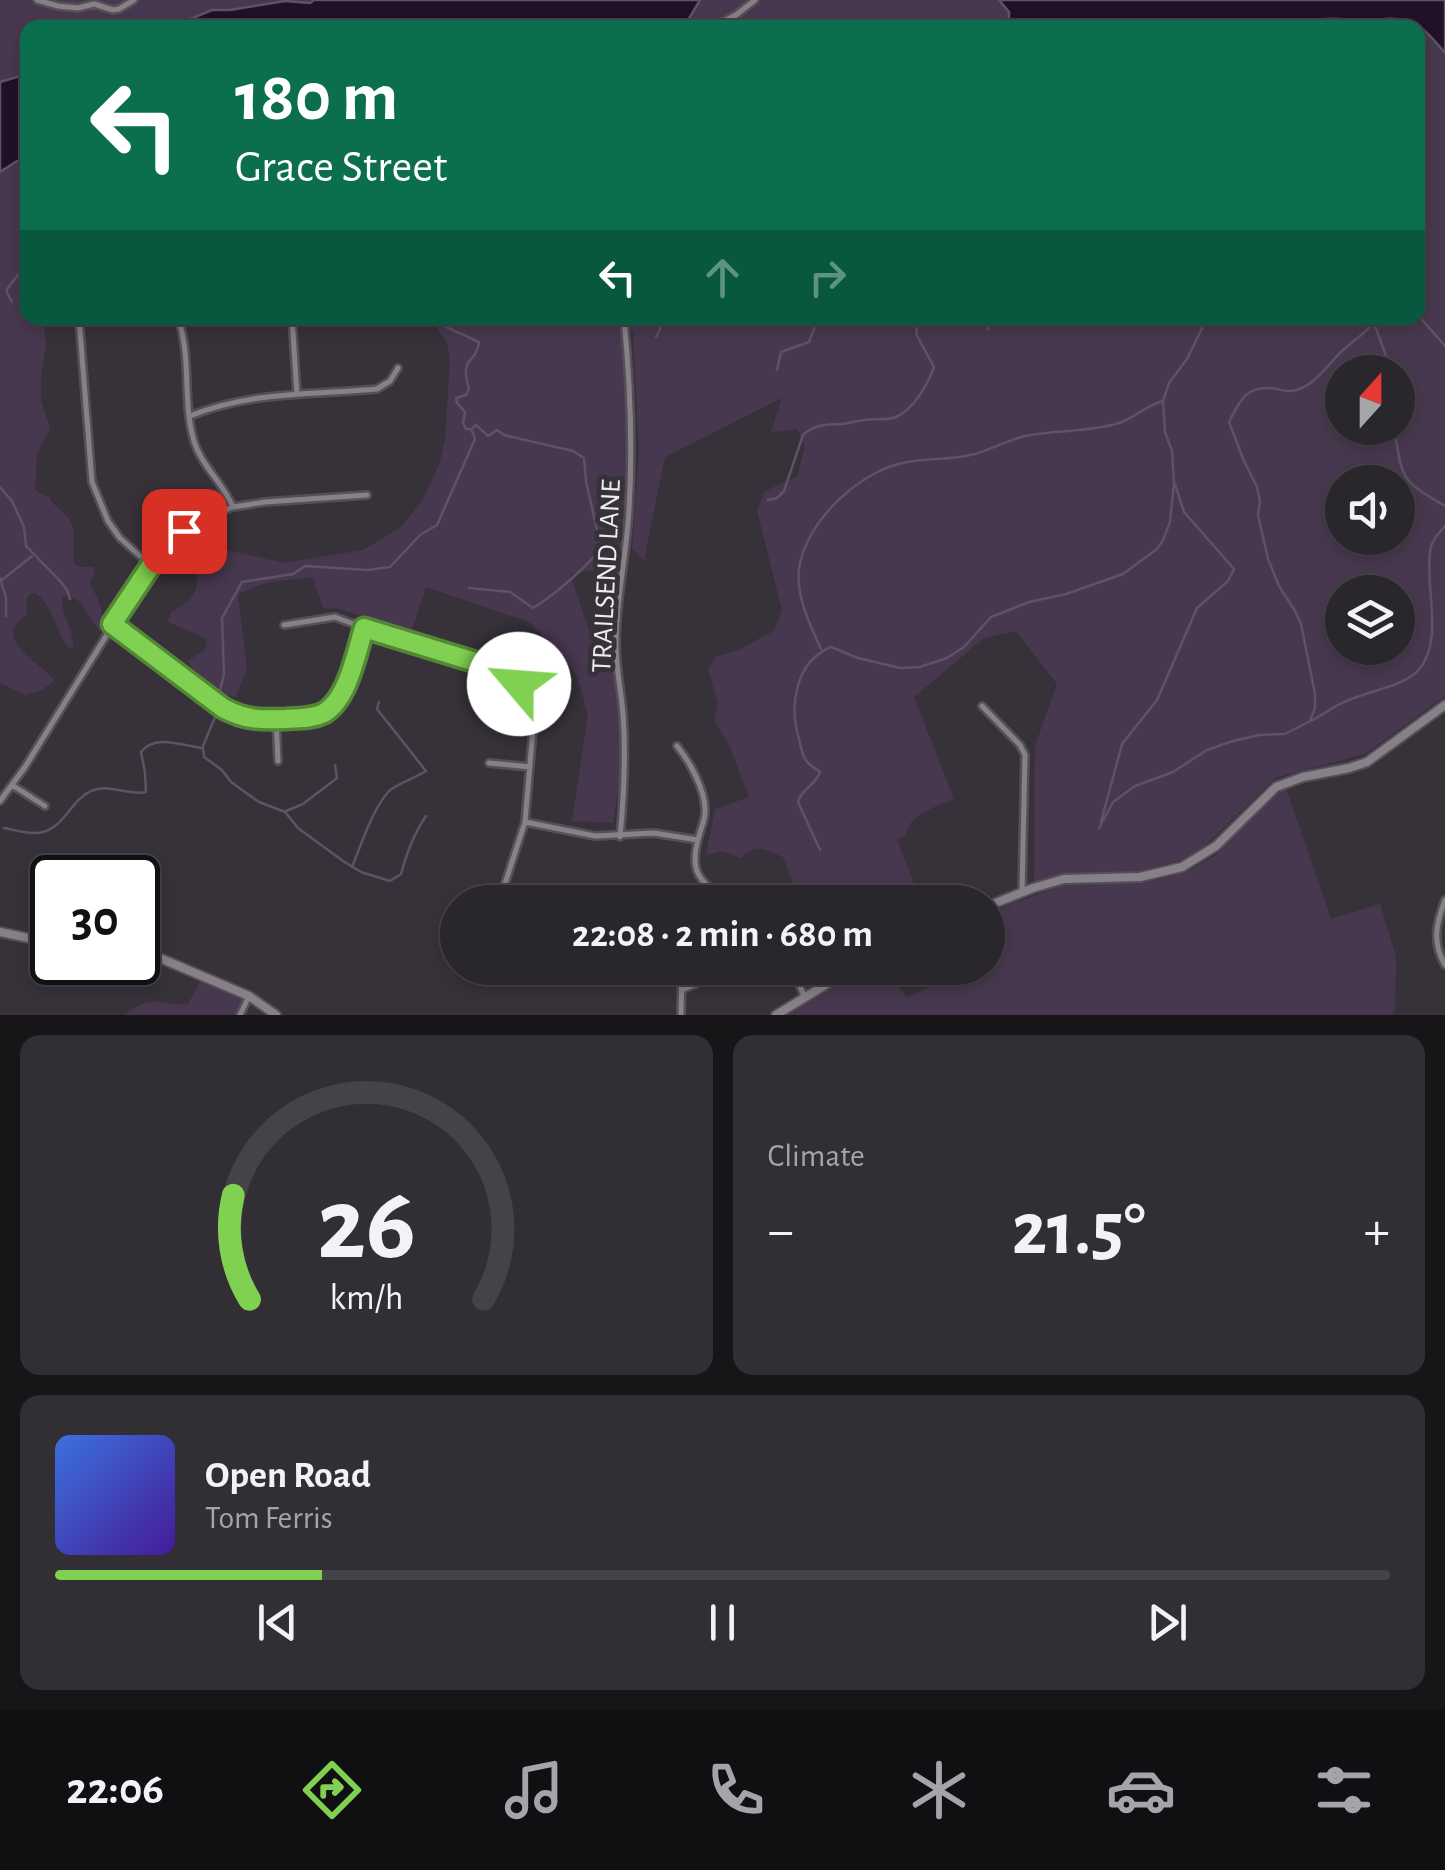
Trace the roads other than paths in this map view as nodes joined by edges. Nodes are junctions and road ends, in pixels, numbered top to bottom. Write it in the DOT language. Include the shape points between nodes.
graph roads {
  1 [pos="37,0"];
  2 [pos="134,0"];
  3 [pos="754,0"];
  4 [pos="726,20"];
  5 [pos="80,325"];
  6 [pos="180,325"];
  7 [pos="292,325"];
  8 [pos="625,325"];
  9 [pos="398,368"];
  10 [pos="297,394"];
  11 [pos="190,416"];
  12 [pos="366,495"];
  13 [pos="233,508"];
  14 [pos="150,565"];
  15 [pos="112,624"];
  16 [pos="284,625"];
  17 [pos="364,628"];
  18 [pos="1445,704"];
  19 [pos="982,706"];
  20 [pos="276,719"];
  21 [pos="677,746"];
  22 [pos="278,761"];
  23 [pos="489,764"];
  24 [pos="530,766"];
  25 [pos="12,785"];
  26 [pos="0,801"];
  27 [pos="45,806"];
  28 [pos="526,822"];
  29 [pos="620,836"];
  30 [pos="698,840"];
  31 [pos="505,885"];
  32 [pos="705,885"];
  33 [pos="1022,892"];
  34 [pos="1005,899"];
  35 [pos="1445,900"];
  36 [pos="0,932"];
  37 [pos="30,939"];
  38 [pos="160,958"];
  39 [pos="1445,966"];
  40 [pos="682,985"];
  41 [pos="693,985"];
  42 [pos="799,985"];
  43 [pos="826,985"];
  44 [pos="682,990"];
  45 [pos="249,996"];
  46 [pos="805,998"];
  47 [pos="240,1015"];
  48 [pos="276,1015"];
  49 [pos="681,1015"];
  50 [pos="776,1015"];
  1 -- 2 [label="street" via="113,10"];
  3 -- 4 [label="street"];
  5 -- 14 [label="street" via="92,482 108,522"];
  6 -- 11 [label="street"];
  7 -- 10 [label="street"];
  8 -- 29 [label="street, TRAILSEND LANE" via="631,405 630,512 616,642 625,783"];
  9 -- 10 [label="street" via="386,386"];
  10 -- 11 [label="street" via="242,399"];
  11 -- 13 [label="street" via="198,451"];
  12 -- 13 [label="street"];
  13 -- 14 [label="street" via="184,531"];
  14 -- 15 [label="street"];
  15 -- 20 [label="street" via="223,708 247,719"];
  15 -- 25 [label="street"];
  16 -- 17 [label="street" via="328,617"];
  17 -- 20 [label="street" via="335,704 311,718"];
  17 -- 24 [label="street" via="510,676 532,709"];
  18 -- 33 [label="street" via="1367,762 1276,787 1216,846 1182,868 1140,877 1064,879"];
  19 -- 33 [label="street" via="1024,751"];
  20 -- 22 [label="street"];
  21 -- 30 [label="street" via="692,766 705,807"];
  23 -- 24 [label="street"];
  24 -- 28 [label="street"];
  25 -- 26 [label="street"];
  25 -- 27 [label="street"];
  28 -- 29 [label="street"];
  28 -- 31 [label="street"];
  29 -- 30 [label="street"];
  30 -- 32 [label="street" via="694,864"];
  33 -- 34 [label="street"];
  35 -- 39 [label="street" via="1436,934"];
  36 -- 37 [label="street"];
  38 -- 45 [label="street"];
  40 -- 44 [label="street"];
  41 -- 44 [label="street"];
  42 -- 46 [label="street"];
  43 -- 46 [label="street"];
  44 -- 49 [label="street"];
  45 -- 47 [label="street"];
  45 -- 48 [label="street"];
  46 -- 50 [label="street"];
}
